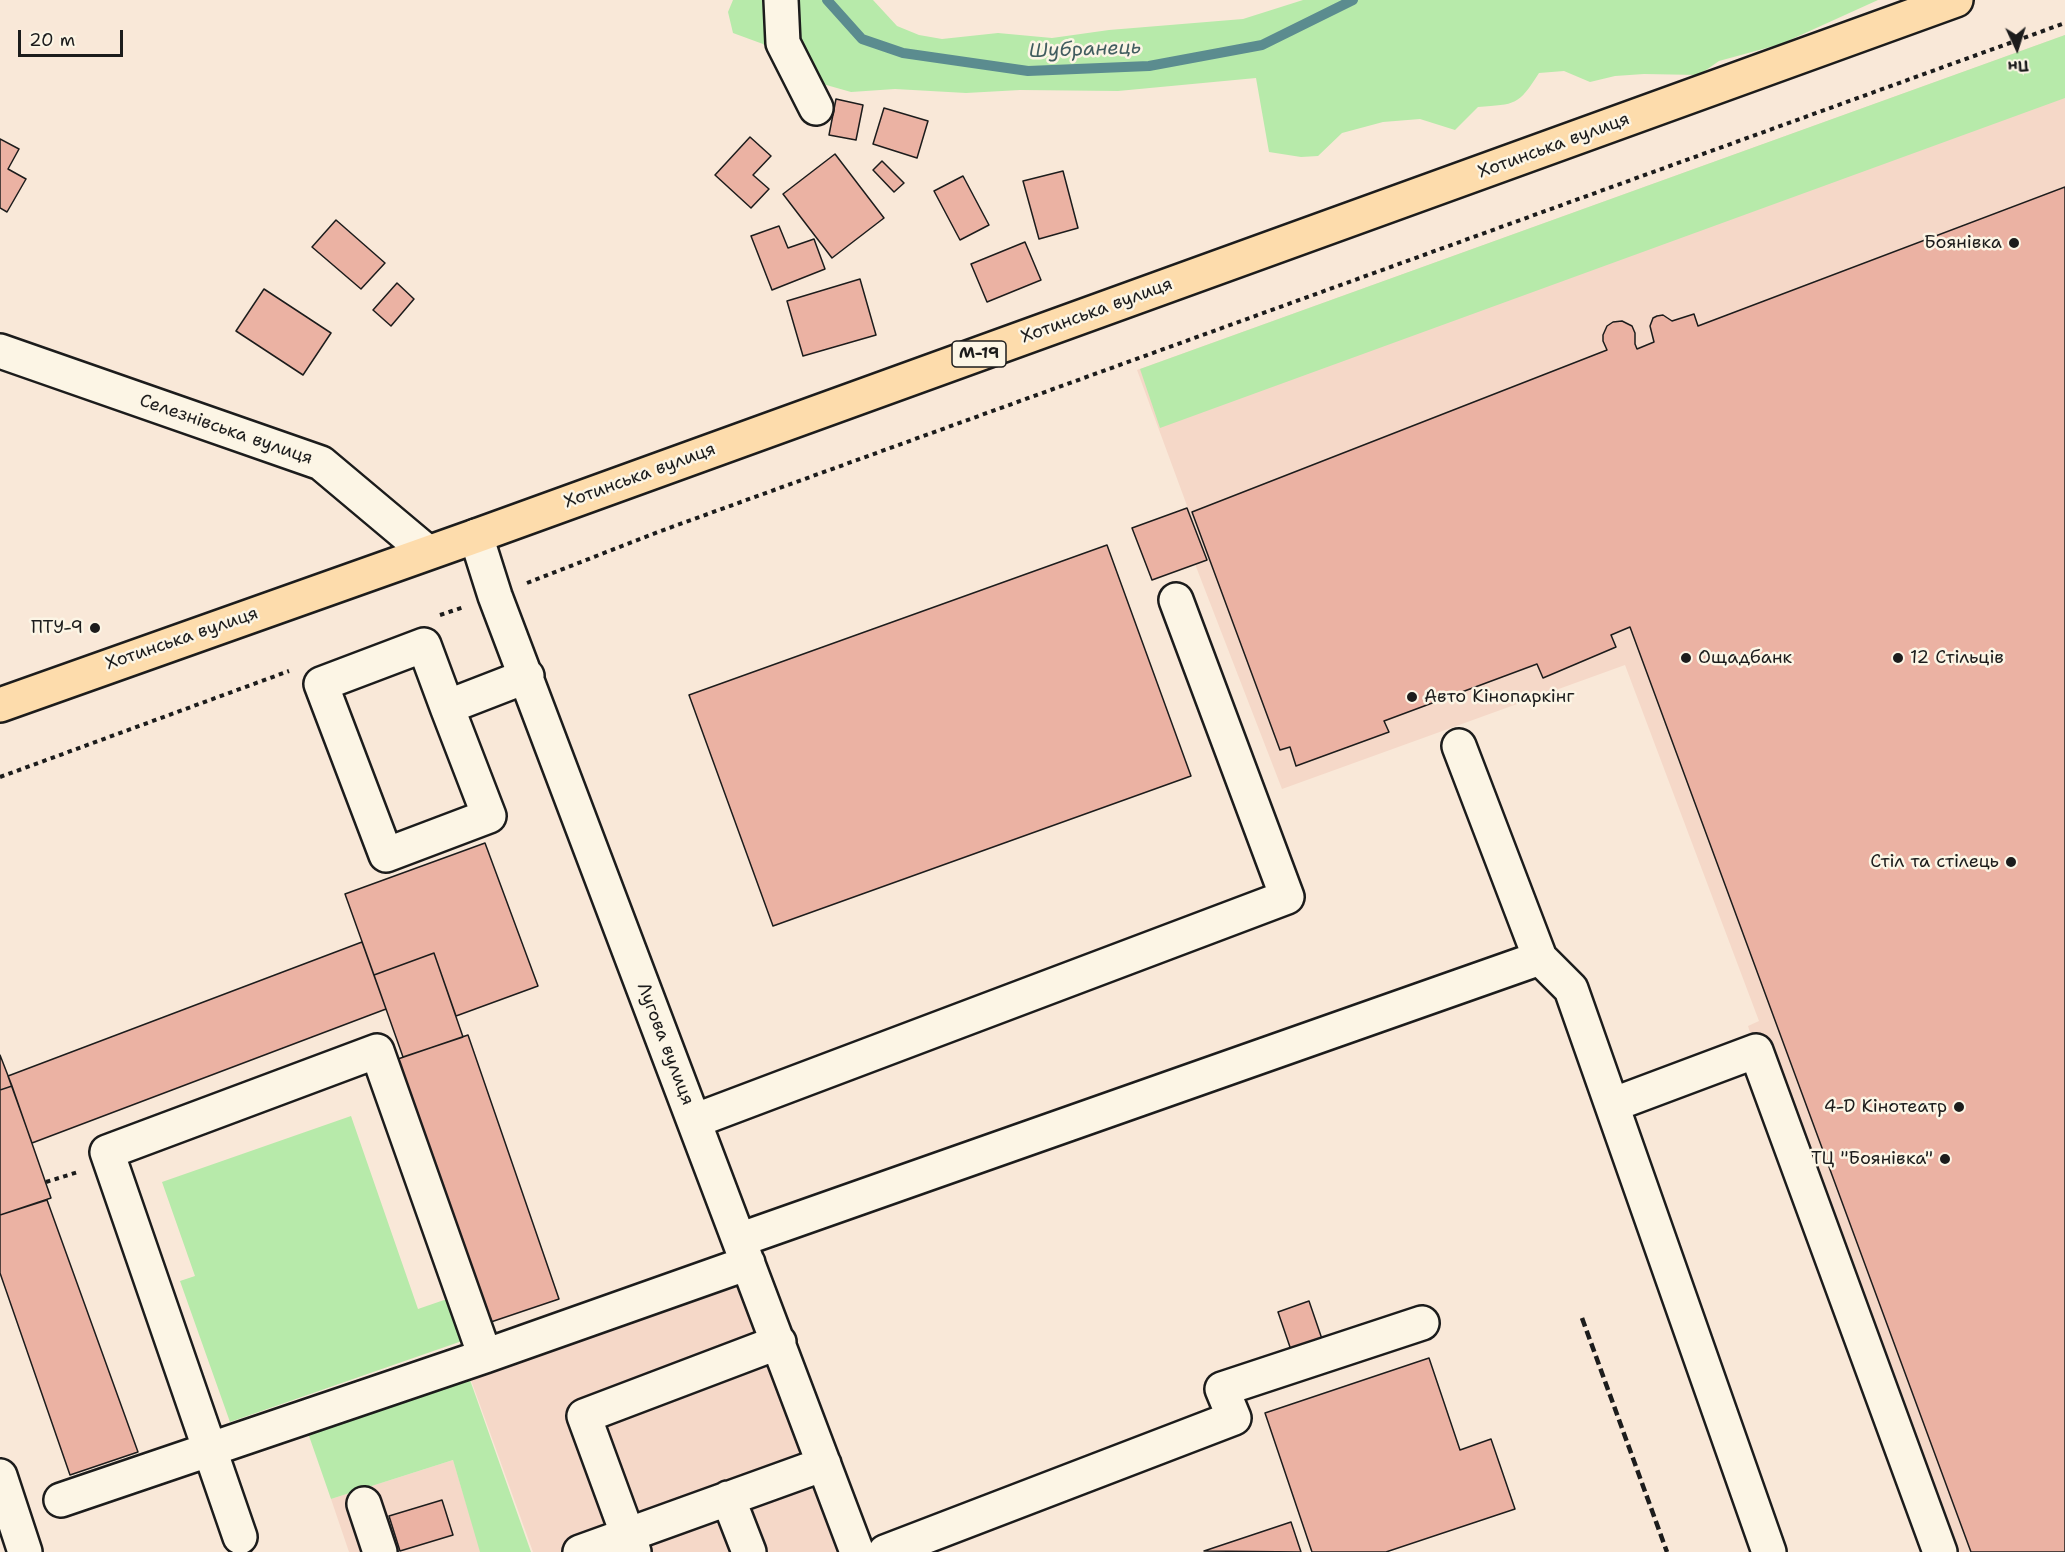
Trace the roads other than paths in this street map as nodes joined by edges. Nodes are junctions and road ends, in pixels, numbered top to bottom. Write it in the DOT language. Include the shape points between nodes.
graph roads {
  1 [pos="781,0"];
  2 [pos="1956,0"];
  3 [pos="816,108"];
  4 [pos="0,351"];
  5 [pos="476,536"];
  6 [pos="427,552"];
  7 [pos="1176,600"];
  8 [pos="527,676"];
  9 [pos="0,705"];
  10 [pos="447,706"];
  11 [pos="1459,746"];
  12 [pos="1540,958"];
  13 [pos="1612,1105"];
  14 [pos="694,1121"];
  15 [pos="744,1251"];
  16 [pos="1422,1323"];
  17 [pos="779,1342"];
  18 [pos="485,1356"];
  19 [pos="210,1448"];
  20 [pos="824,1464"];
  21 [pos="0,1476"];
  22 [pos="728,1498"];
  23 [pos="61,1500"];
  24 [pos="364,1504"];
  25 [pos="240,1537"];
  26 [pos="631,1543"];
  27 [pos="25,1552"];
  28 [pos="380,1552"];
  29 [pos="580,1552"];
  30 [pos="749,1552"];
  31 [pos="857,1552"];
  32 [pos="885,1552"];
  33 [pos="1769,1552"];
  34 [pos="1940,1552"];
  1 -- 3 [label="street" via="783,43"];
  2 -- 5 [label="highway, Хотинська вулиця / М-19"];
  4 -- 6 [label="street, Селезнівська вулиця" via="321,463"];
  5 -- 6 [label="highway, Хотинська вулиця / М-19"];
  5 -- 8 [label="street, Лугова вулиця"];
  6 -- 9 [label="highway, Хотинська вулиця / М-19"];
  7 -- 14 [label="street" via="1287,897"];
  8 -- 10 [label="street"];
  8 -- 14 [label="street, Лугова вулиця"];
  10 -- 10 [label="street" via="424,645 321,684 386,855 489,816"];
  11 -- 12 [label="street"];
  12 -- 13 [label="street" via="1571,989"];
  12 -- 15 [label="street"];
  13 -- 33 [label="street"];
  13 -- 34 [label="street" via="1756,1051"];
  14 -- 15 [label="street, Лугова вулиця"];
  15 -- 17 [label="street, Лугова вулиця"];
  15 -- 18 [label="street"];
  16 -- 32 [label="street" via="1222,1389 1234,1418"];
  17 -- 20 [label="street, Лугова вулиця"];
  17 -- 26 [label="street" via="584,1416"];
  18 -- 19 [label="street"];
  18 -- 19 [label="street" via="377,1051 106,1152"];
  19 -- 23 [label="street"];
  19 -- 25 [label="street"];
  20 -- 22 [label="street"];
  20 -- 31 [label="street, Лугова вулиця"];
  21 -- 27 [label="street"];
  22 -- 26 [label="street"];
  22 -- 30 [label="street"];
  24 -- 28 [label="street"];
  26 -- 29 [label="street"];
}
